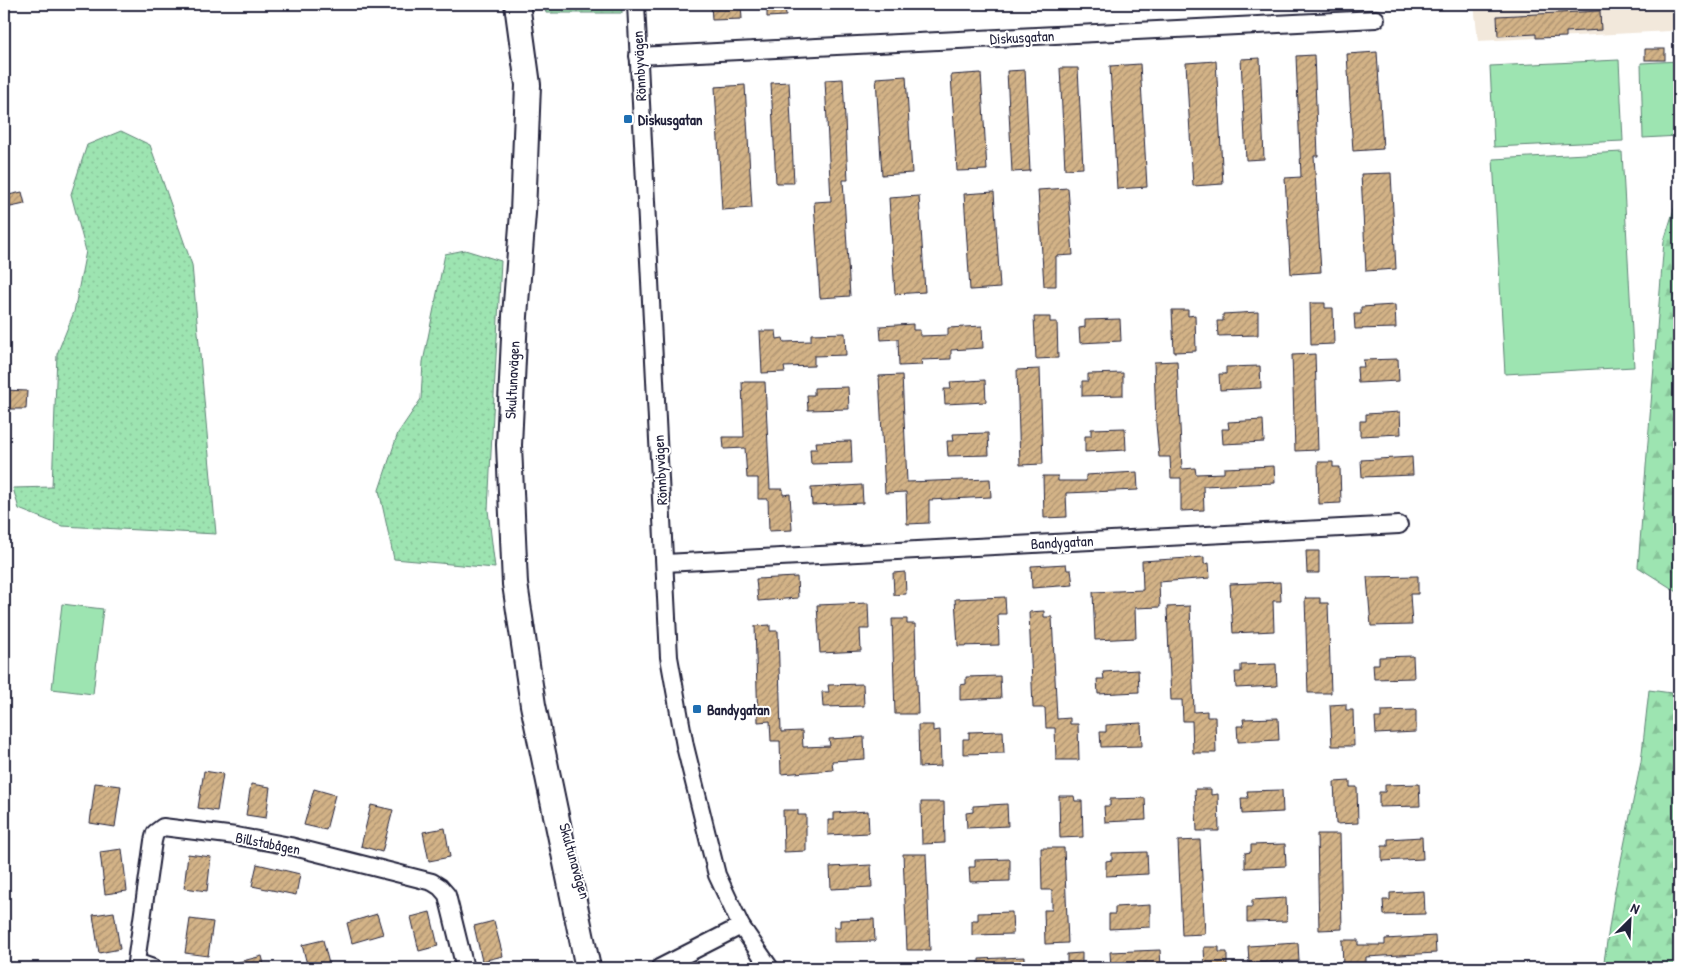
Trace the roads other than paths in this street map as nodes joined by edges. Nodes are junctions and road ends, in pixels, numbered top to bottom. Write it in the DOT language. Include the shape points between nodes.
graph roads {
  1 [pos="517,4"];
  2 [pos="636,4"];
  3 [pos="1376,20"];
  4 [pos="638,56"];
  5 [pos="1399,525"];
  6 [pos="665,562"];
  7 [pos="544,755"];
  8 [pos="741,926"];
  9 [pos="153,968"];
  10 [pos="465,968"];
  11 [pos="588,968"];
  12 [pos="604,968"];
  13 [pos="659,968"];
  14 [pos="770,968"];
  1 -- 7 [label="main road, Skultunavägen" via="528,85 509,446 510,514 517,593"];
  2 -- 4 [label="street, Rönnbyvägen"];
  3 -- 4 [label="street, Diskusgatan"];
  4 -- 6 [label="street, Rönnbyvägen"];
  5 -- 6 [label="street, Bandygatan"];
  6 -- 8 [label="street, Rönnbyvägen" via="669,657 686,746 717,875"];
  7 -- 11 [label="main road, Skultunavägen"];
  7 -- 12 [label="main road, Skultunavägen" via="585,891"];
  8 -- 13 [label="street"];
  8 -- 14 [label="street, Rönnbyvägen"];
  9 -- 10 [label="street, Billstabågen" via="136,962 153,841 155,833 163,828 254,839 432,882 447,895"];
}
